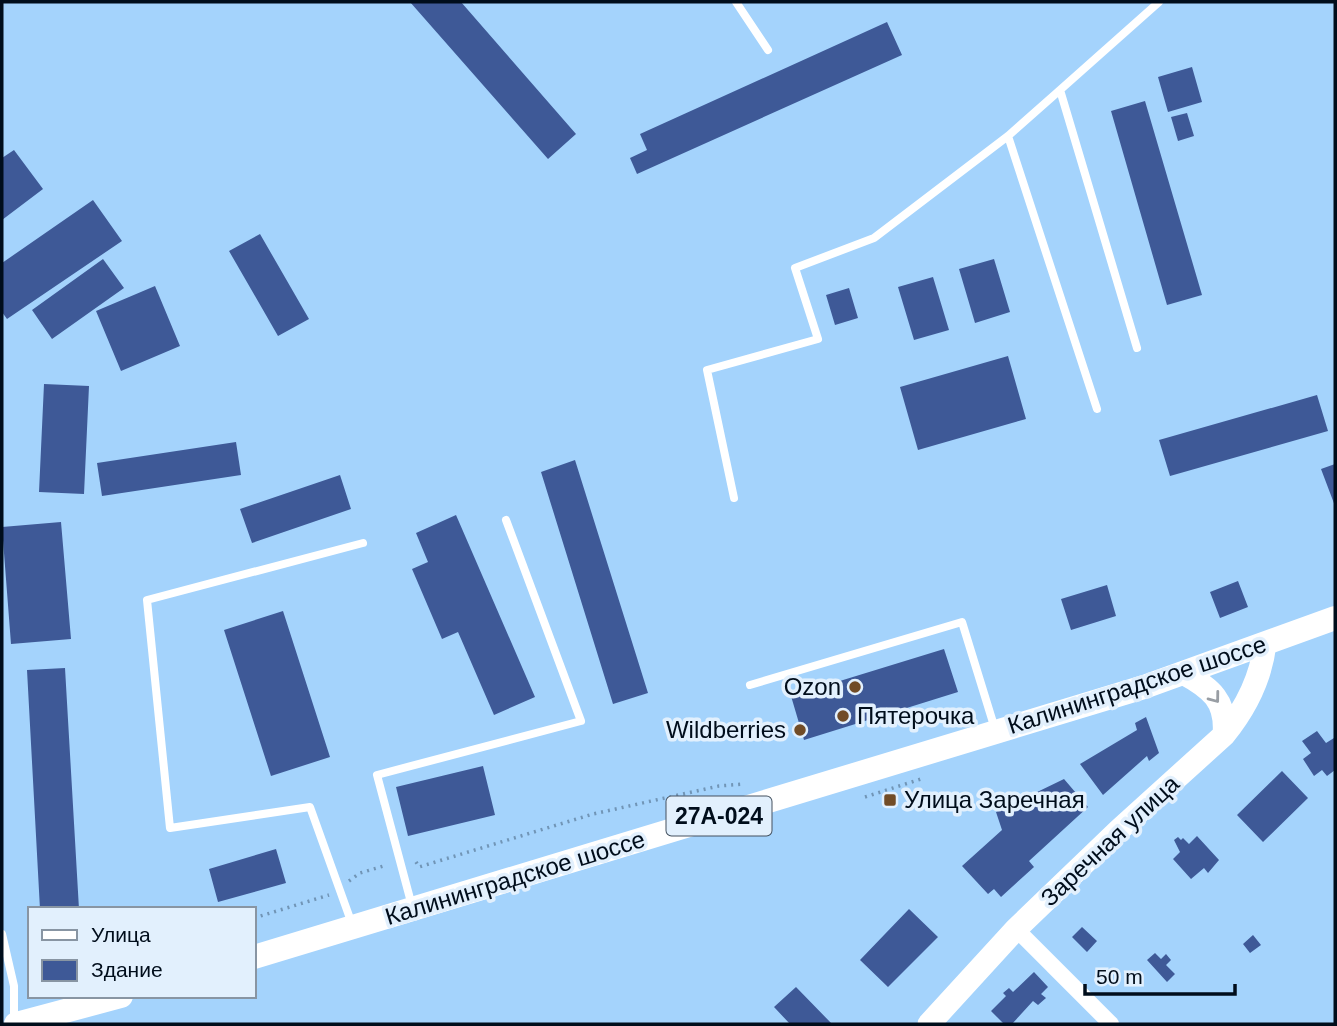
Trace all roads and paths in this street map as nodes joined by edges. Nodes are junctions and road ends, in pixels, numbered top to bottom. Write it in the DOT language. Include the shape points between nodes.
graph roads {
  1 [pos="736,2"];
  2 [pos="1159,2"];
  3 [pos="768,50"];
  4 [pos="1060,90"];
  5 [pos="1008,136"];
  6 [pos="1137,348"];
  7 [pos="1097,409"];
  8 [pos="734,498"];
  9 [pos="506,520"];
  10 [pos="363,543"];
  11 [pos="1335,618"];
  12 [pos="1265,644"];
  13 [pos="1183,673"];
  14 [pos="750,685"];
  15 [pos="995,732"];
  16 [pos="1224,735"];
  17 [pos="412,909"];
  18 [pos="353,927"];
  19 [pos="1016,929"];
  20 [pos="2,934"];
  21 [pos="256,956"];
  22 [pos="113,998"];
  23 [pos="15,1024"];
  24 [pos="929,1024"];
  25 [pos="1111,1024"];
  1 -- 3 [label="lane"];
  2 -- 4 [label="lane"];
  4 -- 5 [label="lane"];
  4 -- 6 [label="lane"];
  5 -- 7 [label="lane"];
  5 -- 8 [label="lane" via="874,238 795,268 818,339 707,370"];
  9 -- 17 [label="lane" via="581,721 377,775"];
  10 -- 18 [label="lane" via="147,600 170,828 310,807"];
  11 -- 12 [label="main road, Калининградское шоссе / 27А-024"];
  12 -- 13 [label="main road, Калининградское шоссе / 27А-024"];
  12 -- 16 [label="main road, Заречная улица" via="1251,695"];
  13 -- 15 [label="main road, Калининградское шоссе / 27А-024"];
  13 -- 16 [label="main road, one-way" via="1204,684 1222,707"];
  14 -- 15 [label="lane" via="962,622"];
  15 -- 17 [label="main road, Калининградское шоссе / 27А-024"];
  16 -- 19 [label="main road, Заречная улица"];
  17 -- 18 [label="main road, Калининградское шоссе / 27А-024"];
  18 -- 21 [label="main road, Калининградское шоссе / 27А-024"];
  19 -- 24 [label="main road, Заречная улица"];
  19 -- 25 [label="street"];
  20 -- 23 [label="lane"];
  22 -- 23 [label="main road"];
}
